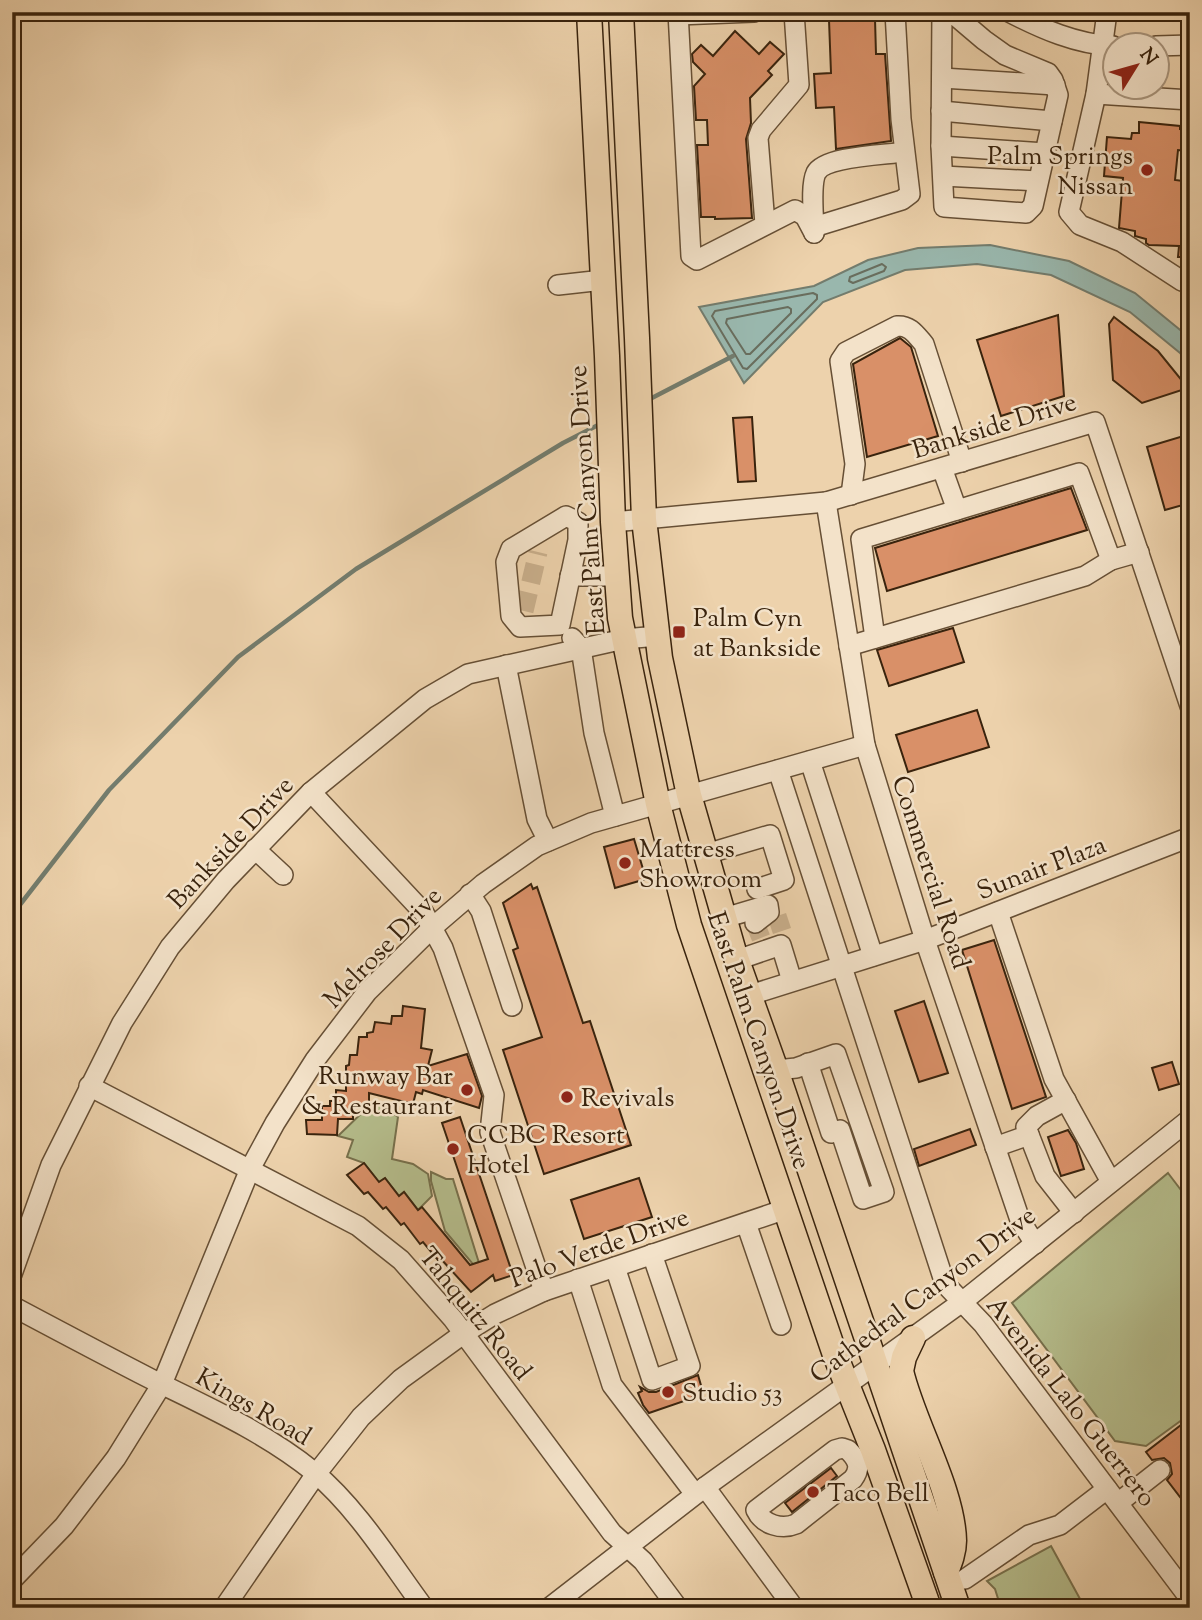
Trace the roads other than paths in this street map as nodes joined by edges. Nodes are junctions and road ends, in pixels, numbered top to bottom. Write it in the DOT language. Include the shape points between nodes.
graph roads {
  1 [pos="589,12"];
  2 [pos="621,12"];
  3 [pos="754,12"];
  4 [pos="794,12"];
  5 [pos="895,12"];
  6 [pos="942,12"];
  7 [pos="951,12"];
  8 [pos="1009,12"];
  9 [pos="1107,12"];
  10 [pos="678,14"];
  11 [pos="1108,32"];
  12 [pos="1100,45"];
  13 [pos="1190,45"];
  14 [pos="1170,46"];
  15 [pos="942,78"];
  16 [pos="1100,79"];
  17 [pos="1055,85"];
  18 [pos="1096,94"];
  19 [pos="1190,100"];
  20 [pos="941,111"];
  21 [pos="1052,121"];
  22 [pos="941,146"];
  23 [pos="905,152"];
  24 [pos="1045,153"];
  25 [pos="943,176"];
  26 [pos="1038,181"];
  27 [pos="765,223"];
  28 [pos="814,227"];
  29 [pos="603,280"];
  30 [pos="1190,283"];
  31 [pos="558,285"];
  32 [pos="962,462"];
  33 [pos="942,468"];
  34 [pos="851,495"];
  35 [pos="826,502"];
  36 [pos="957,510"];
  37 [pos="644,519"];
  38 [pos="613,522"];
  39 [pos="544,530"];
  40 [pos="538,552"];
  41 [pos="1139,552"];
  42 [pos="1111,560"];
  43 [pos="570,576"];
  44 [pos="617,576"];
  45 [pos="560,625"];
  46 [pos="658,636"];
  47 [pos="876,638"];
  48 [pos="624,639"];
  49 [pos="849,646"];
  50 [pos="581,648"];
  51 [pos="506,665"];
  52 [pos="1190,706"];
  53 [pos="865,745"];
  54 [pos="810,761"];
  55 [pos="778,770"];
  56 [pos="311,792"];
  57 [pos="690,795"];
  58 [pos="658,804"];
  59 [pos="615,816"];
  60 [pos="796,827"];
  61 [pos="770,835"];
  62 [pos="1190,837"];
  63 [pos="548,841"];
  64 [pos="256,849"];
  65 [pos="706,854"];
  66 [pos="283,875"];
  67 [pos="757,889"];
  68 [pos="470,894"];
  69 [pos="998,912"];
  70 [pos="724,918"];
  71 [pos="433,927"];
  72 [pos="770,927"];
  73 [pos="925,940"];
  74 [pos="873,956"];
  75 [pos="737,960"];
  76 [pos="841,966"];
  77 [pos="792,981"];
  78 [pos="750,995"];
  79 [pos="715,1002"];
  80 [pos="512,1006"];
  81 [pos="808,1063"];
  82 [pos="776,1070"];
  83 [pos="89,1086"];
  84 [pos="1066,1100"];
  85 [pos="1190,1119"];
  86 [pos="860,1123"];
  87 [pos="836,1132"];
  88 [pos="1029,1135"];
  89 [pos="801,1144"];
  90 [pos="995,1147"];
  91 [pos="250,1169"];
  92 [pos="1111,1182"];
  93 [pos="786,1209"];
  94 [pos="1074,1213"];
  95 [pos="746,1223"];
  96 [pos="1035,1244"];
  97 [pos="652,1254"];
  98 [pos="615,1267"];
  99 [pos="12,1274"];
  100 [pos="578,1279"];
  101 [pos="544,1291"];
  102 [pos="962,1302"];
  103 [pos="12,1306"];
  104 [pos="781,1325"];
  105 [pos="463,1334"];
  106 [pos="912,1338"];
  107 [pos="874,1365"];
  108 [pos="162,1384"];
  109 [pos="846,1384"];
  110 [pos="864,1454"];
  111 [pos="1160,1470"];
  112 [pos="316,1474"];
  113 [pos="700,1491"];
  114 [pos="1112,1496"];
  115 [pos="759,1517"];
  116 [pos="738,1531"];
  117 [pos="627,1547"];
  118 [pos="12,1580"];
  119 [pos="960,1589"];
  120 [pos="1190,1599"];
  121 [pos="224,1608"];
  122 [pos="424,1608"];
  123 [pos="549,1608"];
  124 [pos="678,1608"];
  125 [pos="794,1608"];
  126 [pos="929,1608"];
  1 -- 29 [label="main road, East Palm Canyon Drive"];
  2 -- 37 [label="main road, East Palm Canyon Drive"];
  3 -- 10 [label="street"];
  4 -- 27 [label="street" via="799,85 758,138"];
  5 -- 23 [label="street"];
  6 -- 15 [label="street"];
  7 -- 17 [label="street" via="1005,55 1048,73"];
  8 -- 12 [label="street" via="1049,31"];
  9 -- 11 [label="street"];
  10 -- 27 [label="street" via="689,253 697,260"];
  13 -- 14 [label="street"];
  15 -- 17 [label="street"];
  15 -- 20 [label="street"];
  16 -- 18 [label="street"];
  17 -- 21 [label="street" via="1058,95"];
  18 -- 19 [label="street"];
  18 -- 30 [label="street" via="1069,212 1080,225 1122,242"];
  20 -- 21 [label="street"];
  20 -- 22 [label="street"];
  21 -- 24 [label="street"];
  22 -- 24 [label="street"];
  22 -- 25 [label="street"];
  23 -- 28 [label="street" via="908,197"];
  23 -- 28 [label="street" via="842,160 818,170"];
  24 -- 26 [label="street"];
  25 -- 26 [label="street"];
  25 -- 26 [label="street" via="944,207 1026,213"];
  27 -- 28 [label="street" via="794,210 805,216 814,233"];
  29 -- 31 [label="street"];
  29 -- 38 [label="main road, East Palm Canyon Drive"];
  32 -- 33 [label="street, Bankside Drive"];
  32 -- 34 [label="street" via="924,344 904,325 897,326 846,352 841,361 855,464"];
  32 -- 41 [label="street, Bankside Drive" via="1095,422"];
  33 -- 34 [label="street, Bankside Drive"];
  33 -- 36 [label="street"];
  34 -- 35 [label="street, Bankside Drive"];
  35 -- 37 [label="street, Bankside Drive"];
  35 -- 49 [label="street, Commercial Road"];
  36 -- 42 [label="street" via="1079,473"];
  36 -- 47 [label="street" via="861,540"];
  37 -- 38 [label="street, Bankside Drive"];
  37 -- 46 [label="main road, East Palm Canyon Drive"];
  38 -- 44 [label="main road, East Palm Canyon Drive"];
  39 -- 40 [label="street"];
  39 -- 43 [label="street" via="566,516 578,522"];
  39 -- 45 [label="street" via="511,549 506,562 511,616"];
  41 -- 42 [label="street"];
  41 -- 52 [label="street, Bankside Drive"];
  42 -- 47 [label="street" via="1085,576"];
  43 -- 44 [label="street"];
  43 -- 45 [label="street"];
  44 -- 48 [label="main road, East Palm Canyon Drive"];
  45 -- 50 [label="street"];
  46 -- 48 [label="street, Bankside Drive"];
  46 -- 57 [label="main road, East Palm Canyon Drive"];
  47 -- 49 [label="street"];
  48 -- 50 [label="street, Bankside Drive"];
  48 -- 58 [label="main road, East Palm Canyon Drive"];
  49 -- 53 [label="street, Commercial Road"];
  50 -- 51 [label="street, Bankside Drive"];
  50 -- 59 [label="street" via="594,733"];
  51 -- 56 [label="street, Bankside Drive" via="468,674 425,699"];
  51 -- 63 [label="street" via="537,819"];
  53 -- 54 [label="street, Melrose Drive"];
  53 -- 73 [label="street, Commercial Road"];
  54 -- 55 [label="street, Melrose Drive"];
  54 -- 74 [label="street"];
  55 -- 57 [label="street, Melrose Drive"];
  55 -- 60 [label="street, Avenida Lalo Guerrero"];
  56 -- 64 [label="street, Bankside Drive"];
  56 -- 71 [label="street"];
  57 -- 58 [label="street, Melrose Drive"];
  57 -- 65 [label="main road, East Palm Canyon Drive"];
  58 -- 59 [label="street, Melrose Drive"];
  58 -- 79 [label="main road, East Palm Canyon Drive" via="689,925"];
  59 -- 63 [label="street, Melrose Drive"];
  60 -- 61 [label="street"];
  60 -- 76 [label="street, Avenida Lalo Guerrero"];
  61 -- 65 [label="street"];
  61 -- 67 [label="street" via="784,880"];
  62 -- 69 [label="street, Sunair Plaza"];
  63 -- 68 [label="street, Melrose Drive"];
  64 -- 66 [label="street"];
  64 -- 83 [label="street, Bankside Drive" via="170,947"];
  65 -- 70 [label="main road, East Palm Canyon Drive"];
  68 -- 71 [label="street, Melrose Drive"];
  68 -- 80 [label="street" via="481,911"];
  69 -- 73 [label="street, Sunair Plaza"];
  69 -- 84 [label="street" via="1054,1079"];
  70 -- 72 [label="street" via="768,905"];
  70 -- 75 [label="main road, East Palm Canyon Drive"];
  71 -- 91 [label="street, Melrose Drive" via="367,992 315,1059"];
  71 -- 101 [label="street" via="494,1095 490,1132"];
  72 -- 75 [label="street"];
  72 -- 77 [label="street"];
  73 -- 74 [label="street, Sunair Plaza"];
  73 -- 90 [label="street, Commercial Road"];
  74 -- 76 [label="street, Sunair Plaza"];
  75 -- 78 [label="main road, East Palm Canyon Drive"];
  76 -- 77 [label="street, Sunair Plaza"];
  76 -- 102 [label="street, Avenida Lalo Guerrero" via="945,1284"];
  77 -- 78 [label="street, Sunair Plaza"];
  78 -- 82 [label="main road, East Palm Canyon Drive"];
  79 -- 82 [label="main road" via="728,1000 737,1006 751,1043"];
  79 -- 93 [label="main road, East Palm Canyon Drive"];
  81 -- 82 [label="street"];
  81 -- 86 [label="street" via="836,1054"];
  81 -- 87 [label="street"];
  82 -- 89 [label="main road, East Palm Canyon Drive"];
  83 -- 91 [label="street, Tahquitz Road"];
  83 -- 99 [label="street, Bankside Drive" via="51,1165"];
  84 -- 88 [label="street" via="1028,1123"];
  84 -- 92 [label="street"];
  85 -- 92 [label="street, Cathedral Canyon Drive"];
  86 -- 87 [label="street"];
  86 -- 87 [label="street" via="884,1192 863,1199"];
  87 -- 89 [label="street"];
  88 -- 90 [label="street"];
  88 -- 94 [label="street" via="1045,1176"];
  89 -- 107 [label="main road, East Palm Canyon Drive"];
  90 -- 96 [label="street, Commercial Road" via="1020,1220"];
  91 -- 105 [label="street, Tahquitz Road" via="358,1226 401,1260"];
  91 -- 108 [label="street, Melrose Drive"];
  92 -- 94 [label="street, Cathedral Canyon Drive"];
  93 -- 95 [label="street, Palo Verde Drive"];
  93 -- 109 [label="main road, East Palm Canyon Drive"];
  94 -- 96 [label="street, Cathedral Canyon Drive"];
  95 -- 97 [label="street, Palo Verde Drive"];
  95 -- 104 [label="street"];
  96 -- 102 [label="street, Cathedral Canyon Drive"];
  97 -- 98 [label="street, Palo Verde Drive"];
  97 -- 98 [label="street" via="690,1366 652,1380"];
  98 -- 100 [label="street, Palo Verde Drive"];
  100 -- 101 [label="street, Palo Verde Drive"];
  100 -- 113 [label="street" via="612,1385"];
  101 -- 105 [label="street, Palo Verde Drive"];
  102 -- 106 [label="street, Cathedral Canyon Drive"];
  102 -- 114 [label="street, Avenida Lalo Guerrero"];
  103 -- 108 [label="street, Kings Road"];
  105 -- 112 [label="street, Palo Verde Drive" via="401,1379 361,1417"];
  105 -- 117 [label="street, Tahquitz Road"];
  106 -- 107 [label="street, Cathedral Canyon Drive"];
  106 -- 119 [label="main road" via="901,1371 947,1502 954,1541 951,1560"];
  107 -- 109 [label="street, Cathedral Canyon Drive"];
  107 -- 119 [label="main road, East Palm Canyon Drive"];
  108 -- 112 [label="street, Kings Road" via="239,1422"];
  108 -- 118 [label="street, Melrose Drive" via="117,1458 64,1526"];
  109 -- 110 [label="main road, East Palm Canyon Drive"];
  109 -- 113 [label="street, Cathedral Canyon Drive"];
  110 -- 115 [label="street" via="835,1450 756,1510"];
  110 -- 115 [label="street" via="853,1479 796,1524 777,1526"];
  110 -- 126 [label="main road, East Palm Canyon Drive"];
  111 -- 114 [label="street"];
  112 -- 121 [label="street, Palo Verde Drive"];
  112 -- 122 [label="street, Kings Road" via="354,1513"];
  113 -- 116 [label="street"];
  113 -- 117 [label="street, Cathedral Canyon Drive"];
  114 -- 119 [label="street" via="1060,1525 1029,1535"];
  114 -- 120 [label="street, Avenida Lalo Guerrero"];
  115 -- 116 [label="street"];
  116 -- 125 [label="street"];
  117 -- 123 [label="street, Cathedral Canyon Drive"];
  117 -- 124 [label="street, Tahquitz Road"];
}
